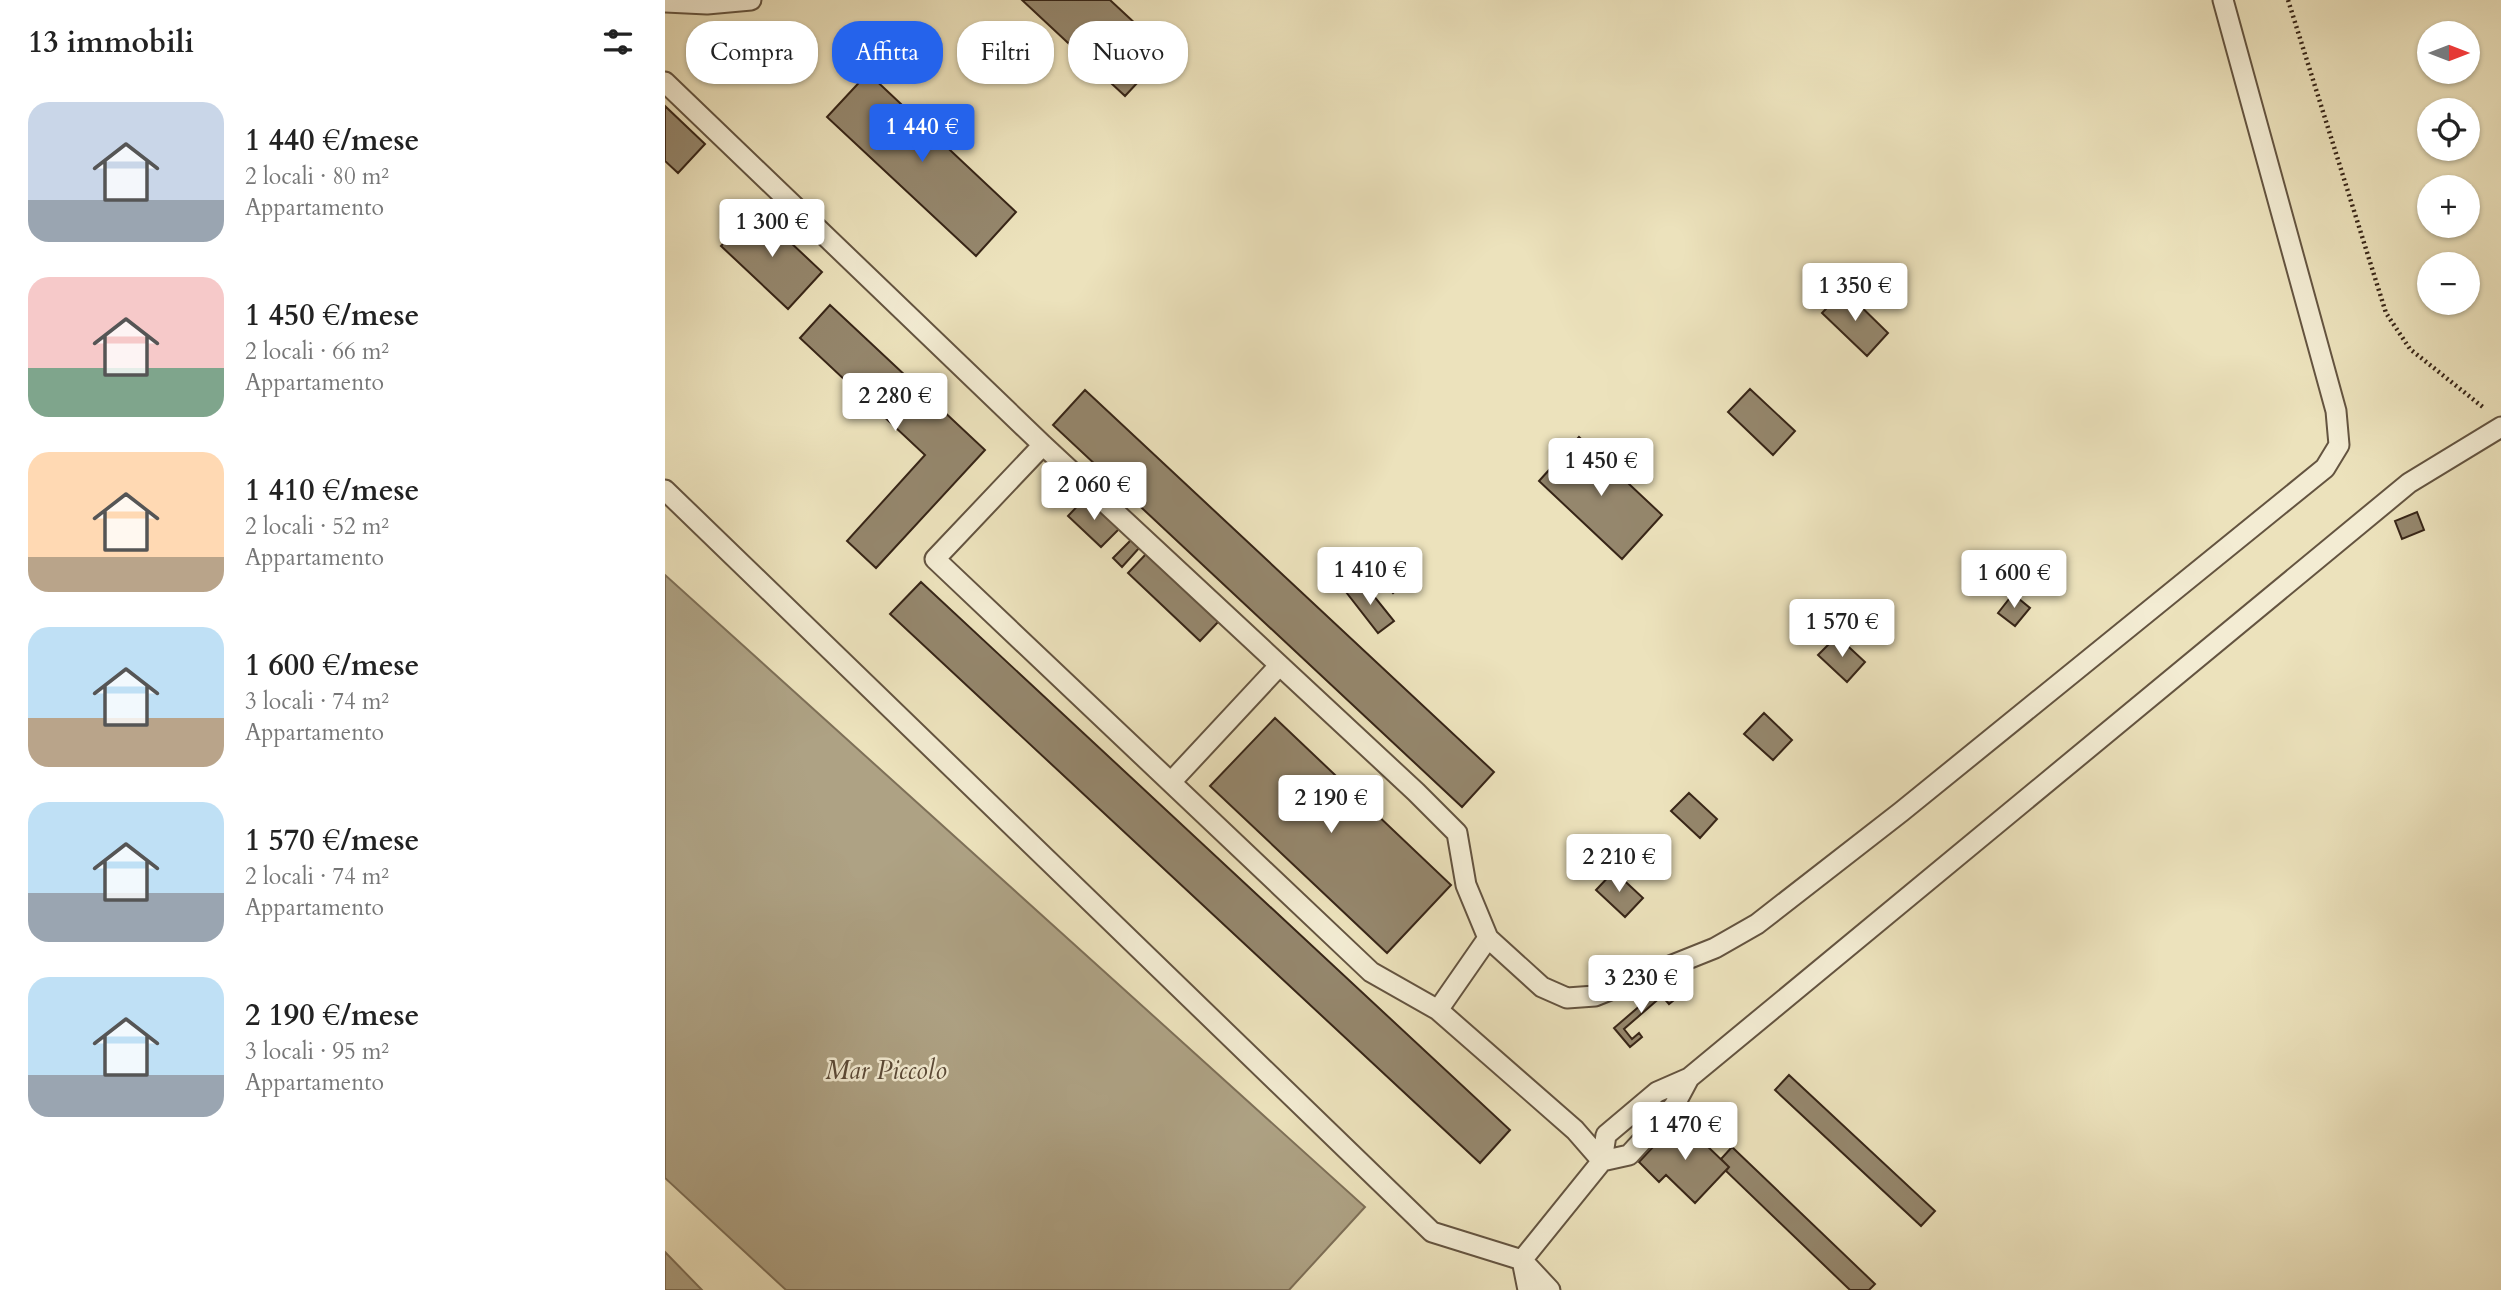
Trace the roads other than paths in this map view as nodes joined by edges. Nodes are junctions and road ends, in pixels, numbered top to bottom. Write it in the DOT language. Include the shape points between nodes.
graph roads {
  1 [pos="751,0"];
  2 [pos="2223,0"];
  3 [pos="665,2"];
  4 [pos="665,82"];
  5 [pos="2496,421"];
  6 [pos="1043,445"];
  7 [pos="665,490"];
  8 [pos="1279,666"];
  9 [pos="1171,782"];
  10 [pos="1488,938"];
  11 [pos="1438,1010"];
  12 [pos="1689,1078"];
  13 [pos="1602,1161"];
  14 [pos="1522,1260"];
  15 [pos="1528,1290"];
  16 [pos="1550,1290"];
  1 -- 3 [label="lane"];
  2 -- 10 [label="lane" via="2336,411 2339,445 2325,468 1901,812 1757,923 1715,948 1595,996 1567,998 1542,987"];
  4 -- 6 [label="lane"];
  5 -- 12 [label="lane" via="2409,484"];
  6 -- 8 [label="lane"];
  6 -- 9 [label="lane" via="935,559"];
  7 -- 14 [label="lane" via="1432,1232"];
  8 -- 9 [label="lane"];
  8 -- 10 [label="lane" via="1457,833 1466,884"];
  9 -- 11 [label="lane" via="1371,972"];
  10 -- 11 [label="lane"];
  11 -- 13 [label="lane" via="1575,1130"];
  12 -- 13 [label="lane" via="1674,1105 1629,1155"];
  12 -- 13 [label="lane" via="1657,1092 1606,1135"];
  13 -- 14 [label="lane"];
  14 -- 15 [label="lane"];
  14 -- 16 [label="lane"];
}
